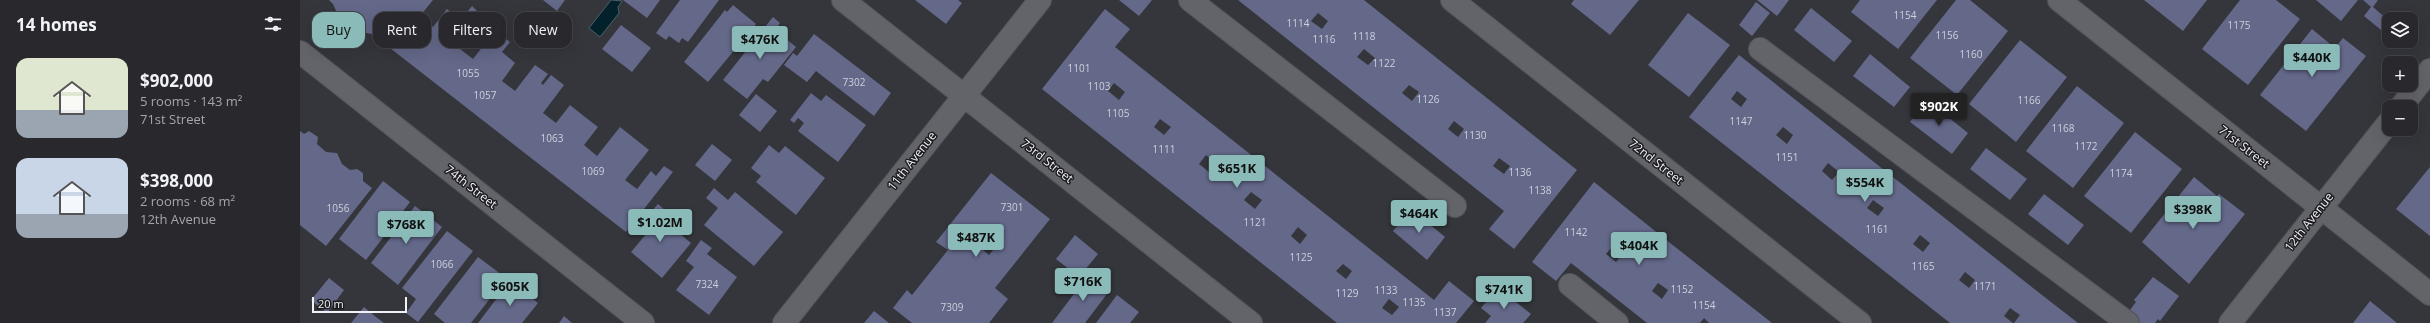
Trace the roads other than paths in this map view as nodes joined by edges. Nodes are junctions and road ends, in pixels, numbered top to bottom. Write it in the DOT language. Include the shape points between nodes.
graph roads {
  1 [pos="843,0"];
  2 [pos="1040,0"];
  3 [pos="1190,0"];
  4 [pos="1452,0"];
  5 [pos="2059,0"];
  6 [pos="1760,48"];
  7 [pos="300,52"];
  8 [pos="2430,70"];
  9 [pos="964,96"];
  10 [pos="2406,100"];
  11 [pos="2382,131"];
  12 [pos="1455,206"];
  13 [pos="2321,207"];
  14 [pos="1570,285"];
  15 [pos="2430,294"];
  16 [pos="643,323"];
  17 [pos="784,323"];
  18 [pos="1251,323"];
  19 [pos="1617,323"];
  20 [pos="1860,323"];
  21 [pos="2128,323"];
  22 [pos="2230,323"];
  1 -- 9 [label="street, 73rd Street"];
  2 -- 9 [label="street, 11th Avenue"];
  3 -- 12 [label="street"];
  4 -- 20 [label="street, 72nd Street"];
  5 -- 13 [label="street, 71st Street"];
  6 -- 21 [label="street"];
  7 -- 16 [label="street, 74th Street"];
  8 -- 10 [label="street"];
  9 -- 17 [label="street, 11th Avenue"];
  9 -- 18 [label="street, 73rd Street"];
  11 -- 13 [label="street, 12th Avenue"];
  13 -- 15 [label="street, 71st Street"];
  13 -- 22 [label="street, 12th Avenue"];
  14 -- 19 [label="street"];
}
